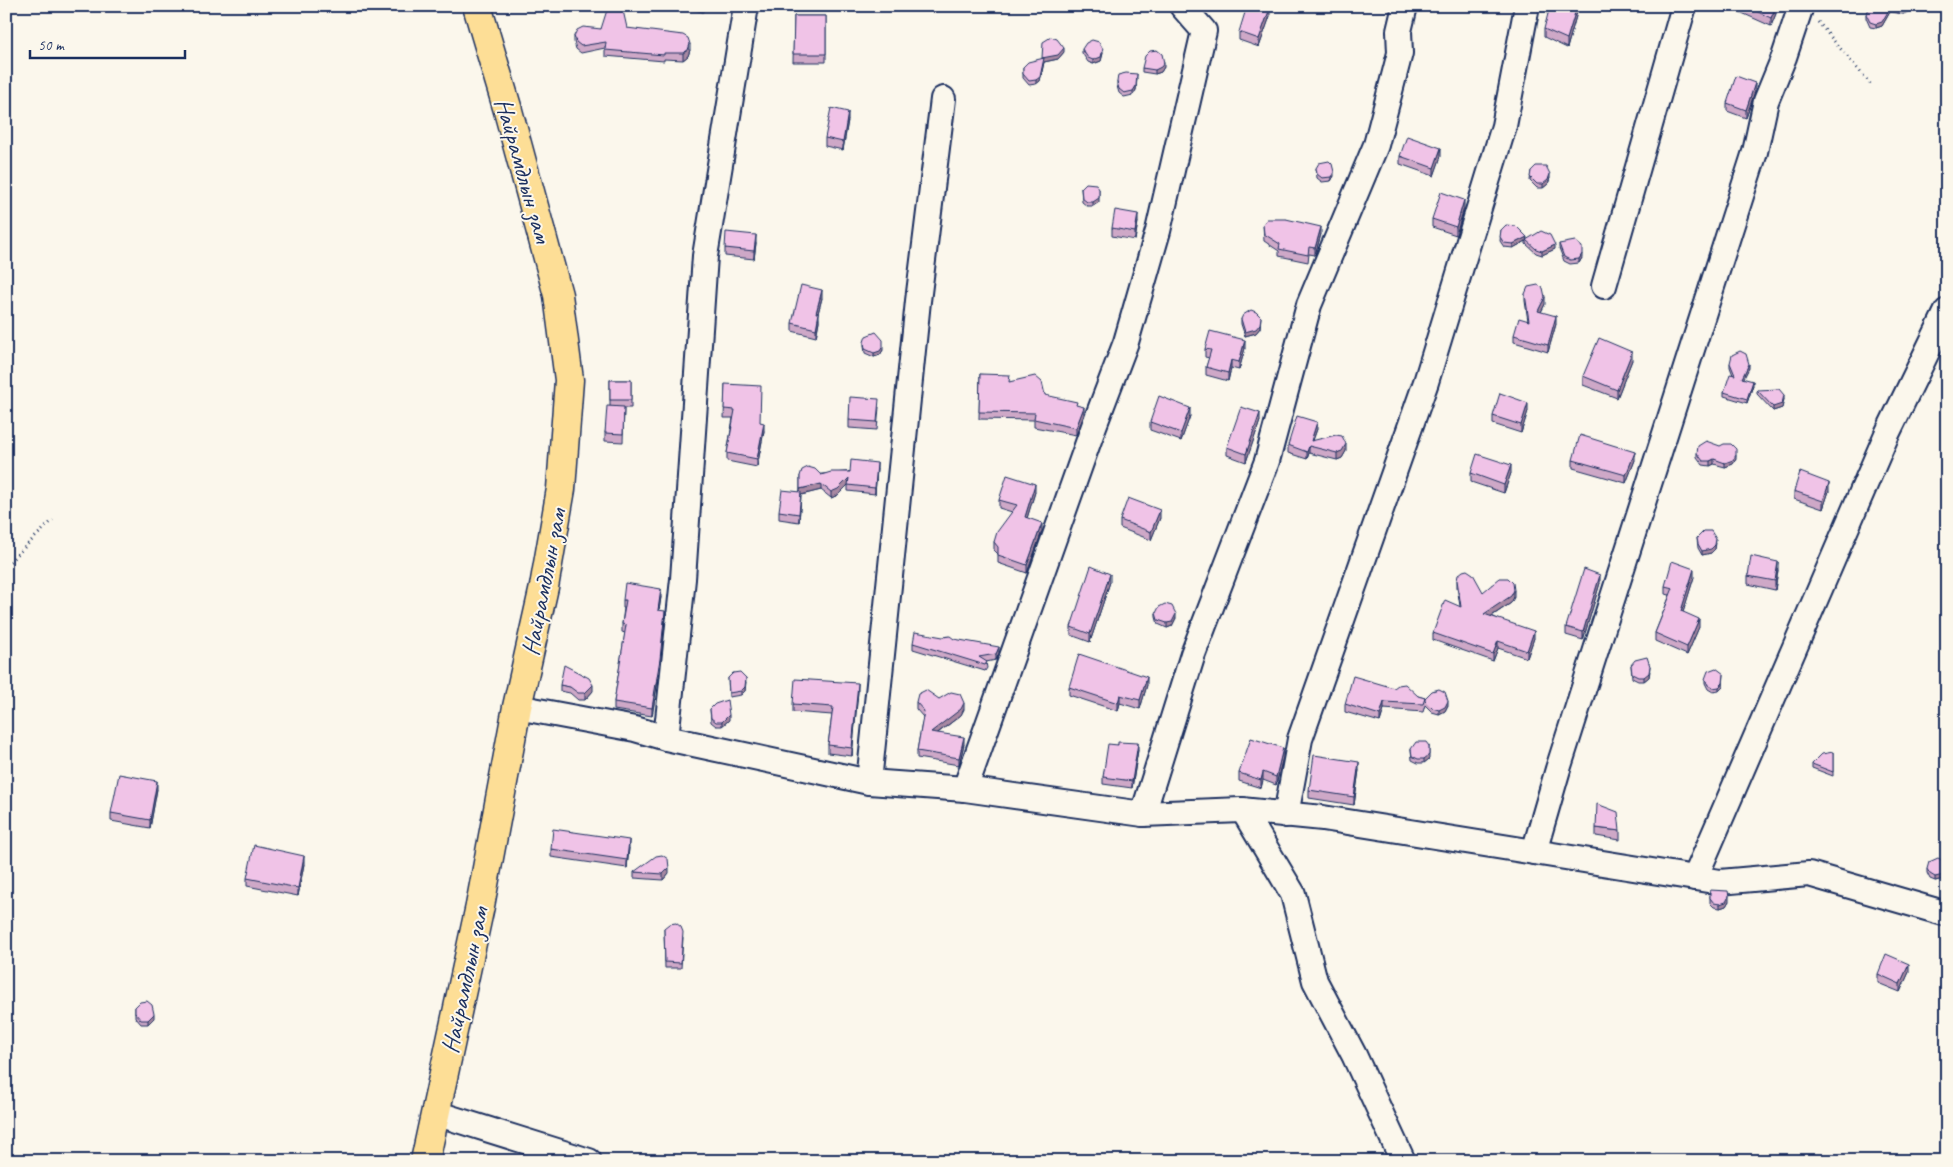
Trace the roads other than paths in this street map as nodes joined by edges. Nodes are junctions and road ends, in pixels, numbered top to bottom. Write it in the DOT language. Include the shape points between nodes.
graph roads {
  1 [pos="477,6"];
  2 [pos="746,6"];
  3 [pos="1182,6"];
  4 [pos="1405,6"];
  5 [pos="1527,6"];
  6 [pos="1684,6"];
  7 [pos="1809,13"];
  8 [pos="944,98"];
  9 [pos="1604,286"];
  10 [pos="1947,311"];
  11 [pos="517,708"];
  12 [pos="666,738"];
  13 [pos="869,782"];
  14 [pos="964,790"];
  15 [pos="1243,810"];
  16 [pos="1143,814"];
  17 [pos="1286,814"];
  18 [pos="1534,852"];
  19 [pos="1695,878"];
  20 [pos="1947,914"];
  21 [pos="435,1113"];
  22 [pos="425,1161"];
  23 [pos="589,1161"];
  24 [pos="1403,1161"];
  1 -- 11 [label="main road, Найрамдлын зам" via="558,295 570,380 561,489 544,587"];
  2 -- 12 [label="street" via="705,256 683,579"];
  3 -- 14 [label="street" via="1204,31 1158,232 1126,342"];
  4 -- 16 [label="street" via="1399,31 1400,53 1376,145 1309,305 1267,461 1193,654"];
  5 -- 17 [label="street" via="1504,126 1426,382 1300,739"];
  6 -- 9 [label="street"];
  7 -- 18 [label="street" via="1784,57 1766,102 1755,152"];
  8 -- 13 [label="street" via="918,301"];
  10 -- 19 [label="street" via="1887,434"];
  11 -- 12 [label="street" via="635,729"];
  11 -- 21 [label="main road, Найрамдлын зам" via="480,906"];
  12 -- 13 [label="street"];
  13 -- 14 [label="street"];
  14 -- 16 [label="street"];
  15 -- 16 [label="street"];
  15 -- 17 [label="street"];
  15 -- 24 [label="street" via="1293,894 1315,981 1354,1055"];
  17 -- 18 [label="street"];
  18 -- 19 [label="street"];
  19 -- 20 [label="street" via="1720,882 1809,874"];
  21 -- 22 [label="main road, Найрамдлын зам"];
  21 -- 23 [label="street"];
}
